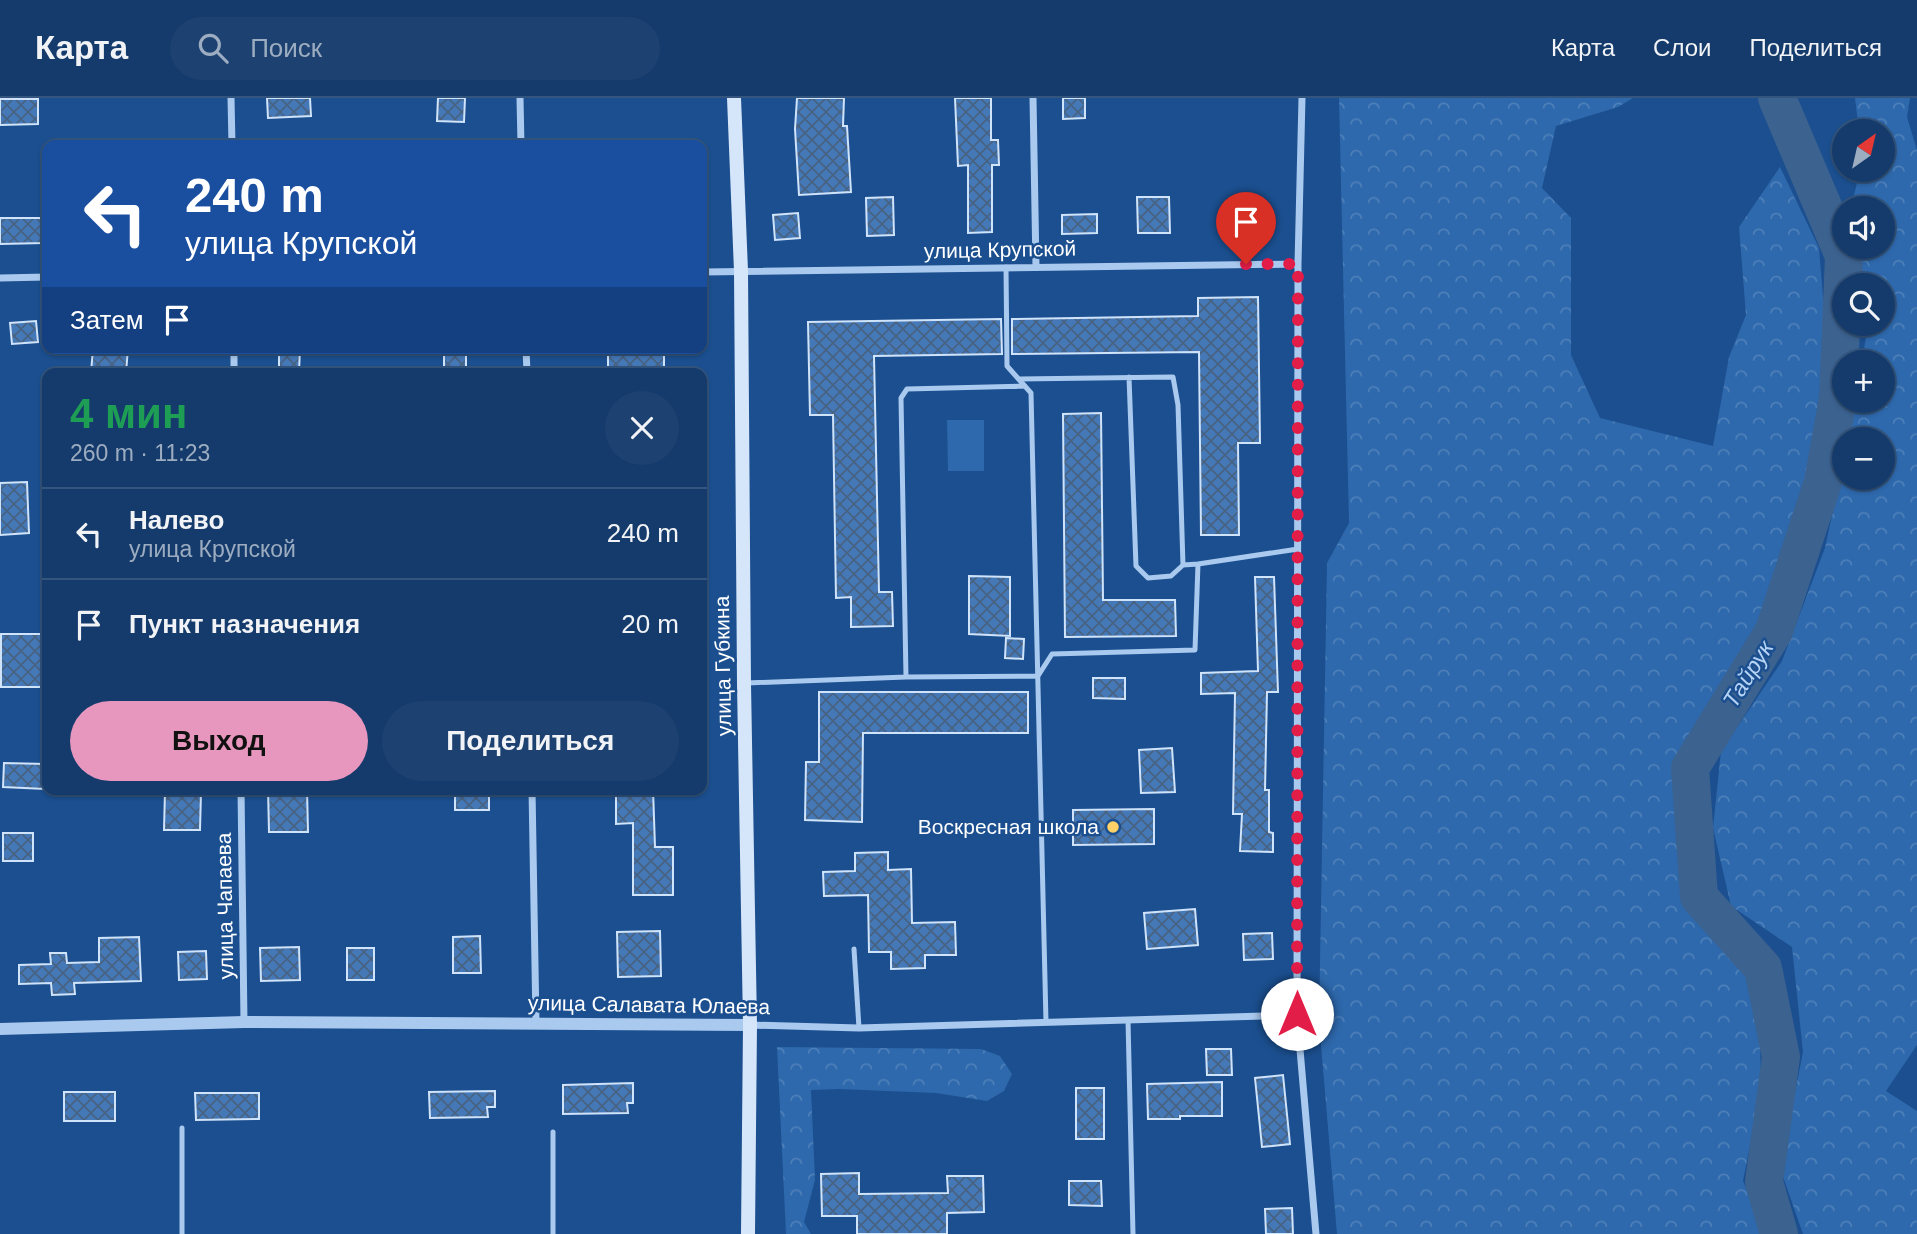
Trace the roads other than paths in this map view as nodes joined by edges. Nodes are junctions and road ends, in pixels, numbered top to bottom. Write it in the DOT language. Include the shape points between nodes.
graph roads {
  1 [pos="231,98"];
  2 [pos="520,98"];
  3 [pos="734,98"];
  4 [pos="1032,98"];
  5 [pos="1303,98"];
  6 [pos="232,140"];
  7 [pos="521,140"];
  8 [pos="1298,264"];
  9 [pos="1006,267"];
  10 [pos="1036,267"];
  11 [pos="741,271"];
  12 [pos="707,272"];
  13 [pos="42,277"];
  14 [pos="0,278"];
  15 [pos="1129,377"];
  16 [pos="1018,379"];
  17 [pos="1025,386"];
  18 [pos="1298,549"];
  19 [pos="1198,564"];
  20 [pos="1183,565"];
  21 [pos="1038,676"];
  22 [pos="906,677"];
  23 [pos="744,684"];
  24 [pos="241,795"];
  25 [pos="533,795"];
  26 [pos="854,949"];
  27 [pos="1297,1014"];
  28 [pos="1128,1020"];
  29 [pos="244,1022"];
  30 [pos="1046,1022"];
  31 [pos="536,1023"];
  32 [pos="750,1026"];
  33 [pos="859,1028"];
  34 [pos="0,1029"];
  35 [pos="182,1128"];
  36 [pos="553,1132"];
  37 [pos="182,1234"];
  38 [pos="553,1234"];
  39 [pos="748,1234"];
  40 [pos="1133,1234"];
  41 [pos="1316,1234"];
  1 -- 6 [label="street"];
  2 -- 7 [label="street"];
  3 -- 11 [label="main road, улица Губкина"];
  4 -- 10 [label="street"];
  5 -- 8 [label="street"];
  8 -- 10 [label="street, улица Крупской"];
  8 -- 18 [label="street"];
  9 -- 10 [label="street, улица Крупской"];
  9 -- 11 [label="street, улица Крупской"];
  9 -- 16 [label="lane" via="1007,366"];
  11 -- 12 [label="street, улица Крупской"];
  11 -- 23 [label="main road, улица Губкина"];
  13 -- 14 [label="street"];
  15 -- 16 [label="lane"];
  15 -- 20 [label="lane" via="1173,377 1178,404"];
  15 -- 20 [label="lane" via="1136,566 1149,578 1171,576"];
  16 -- 17 [label="lane"];
  17 -- 21 [label="lane" via="1031,393"];
  17 -- 22 [label="lane" via="906,389 901,397"];
  18 -- 19 [label="lane"];
  18 -- 27 [label="street"];
  19 -- 20 [label="lane"];
  19 -- 21 [label="lane" via="1195,650 1052,654"];
  21 -- 22 [label="lane"];
  21 -- 30 [label="lane"];
  22 -- 23 [label="lane"];
  23 -- 32 [label="main road, улица Губкина"];
  24 -- 29 [label="street, улица Чапаева"];
  25 -- 31 [label="street"];
  26 -- 33 [label="lane"];
  27 -- 28 [label="street, улица Салавата Юлаева"];
  27 -- 41 [label="street"];
  28 -- 30 [label="street, улица Салавата Юлаева"];
  28 -- 40 [label="lane"];
  29 -- 31 [label="street, улица Салавата Юлаева"];
  29 -- 34 [label="street, улица Салавата Юлаева"];
  30 -- 33 [label="street, улица Салавата Юлаева"];
  31 -- 32 [label="street, улица Салавата Юлаева"];
  32 -- 33 [label="street, улица Салавата Юлаева"];
  32 -- 39 [label="main road, улица Губкина"];
  35 -- 37 [label="lane"];
  36 -- 38 [label="lane"];
}
